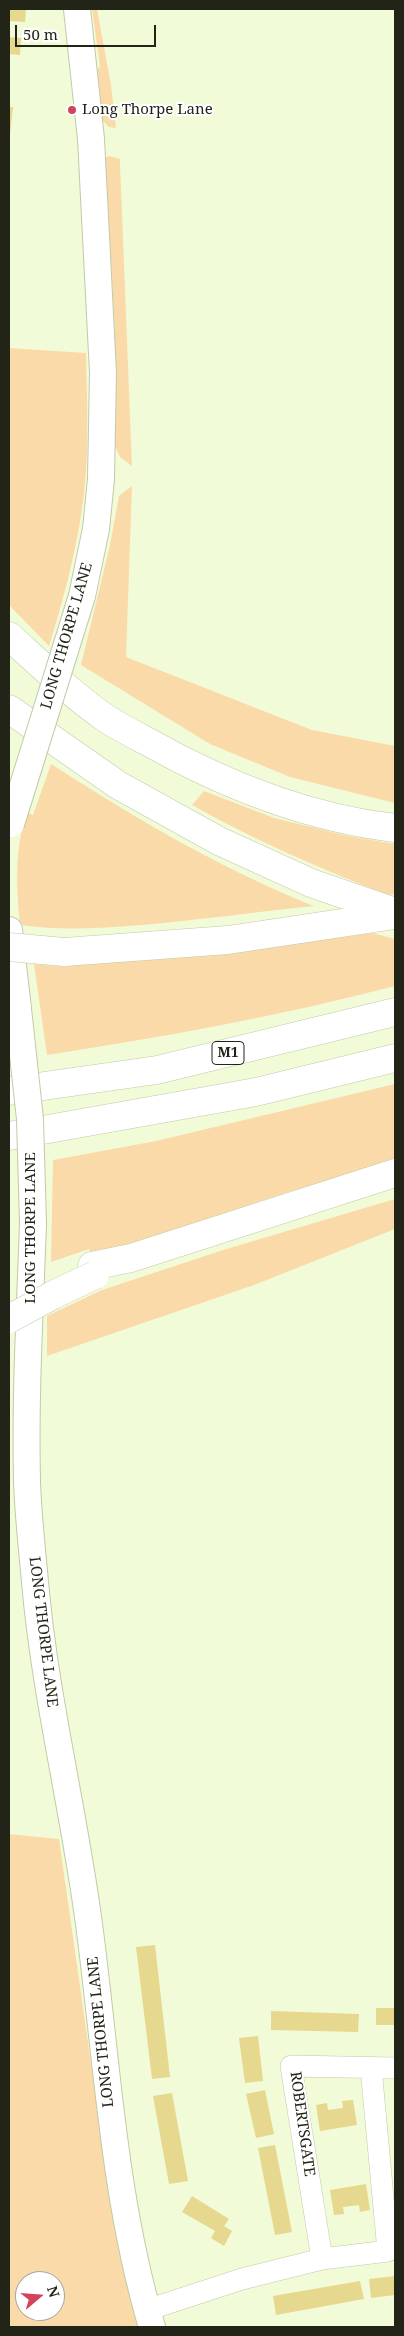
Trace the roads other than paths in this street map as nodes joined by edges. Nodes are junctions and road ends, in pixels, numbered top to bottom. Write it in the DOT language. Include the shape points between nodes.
graph roads {
  1 [pos="77,9"];
  2 [pos="9,636"];
  3 [pos="9,709"];
  4 [pos="395,828"];
  5 [pos="10,832"];
  6 [pos="395,914"];
  7 [pos="9,930"];
  8 [pos="9,947"];
  9 [pos="395,1012"];
  10 [pos="395,1058"];
  11 [pos="9,1091"];
  12 [pos="9,1136"];
  13 [pos="395,1173"];
  14 [pos="93,1271"];
  15 [pos="9,1298"];
  16 [pos="9,1319"];
  17 [pos="371,2068"];
  18 [pos="395,2068"];
  19 [pos="322,2259"];
  20 [pos="149,2318"];
  1 -- 5 [label="main road, LONG THORPE LANE, bridge" via="91,149 103,373 101,479 96,529 82,596"];
  2 -- 4 [label="highway" via="106,718 196,769 276,802 359,824"];
  3 -- 6 [label="highway" via="118,785 219,841 311,883"];
  6 -- 8 [label="highway, bridge" via="228,940 64,952"];
  7 -- 20 [label="main road, LONG THORPE LANE, bridge" via="30,1119 34,1224 27,1465 35,1584 48,1686 89,1923 114,2143 128,2226"];
  9 -- 11 [label="highway, M1" via="157,1070"];
  10 -- 12 [label="highway" via="256,1092"];
  13 -- 14 [label="highway"];
  14 -- 15 [label="highway" via="44,1279"];
  14 -- 16 [label="highway, bridge"];
  17 -- 18 [label="street, ROBERTSGATE"];
  17 -- 19 [label="street" via="388,2251"];
  17 -- 19 [label="street, ROBERTSGATE" via="291,2066"];
  19 -- 20 [label="street" via="242,2279"];
}
